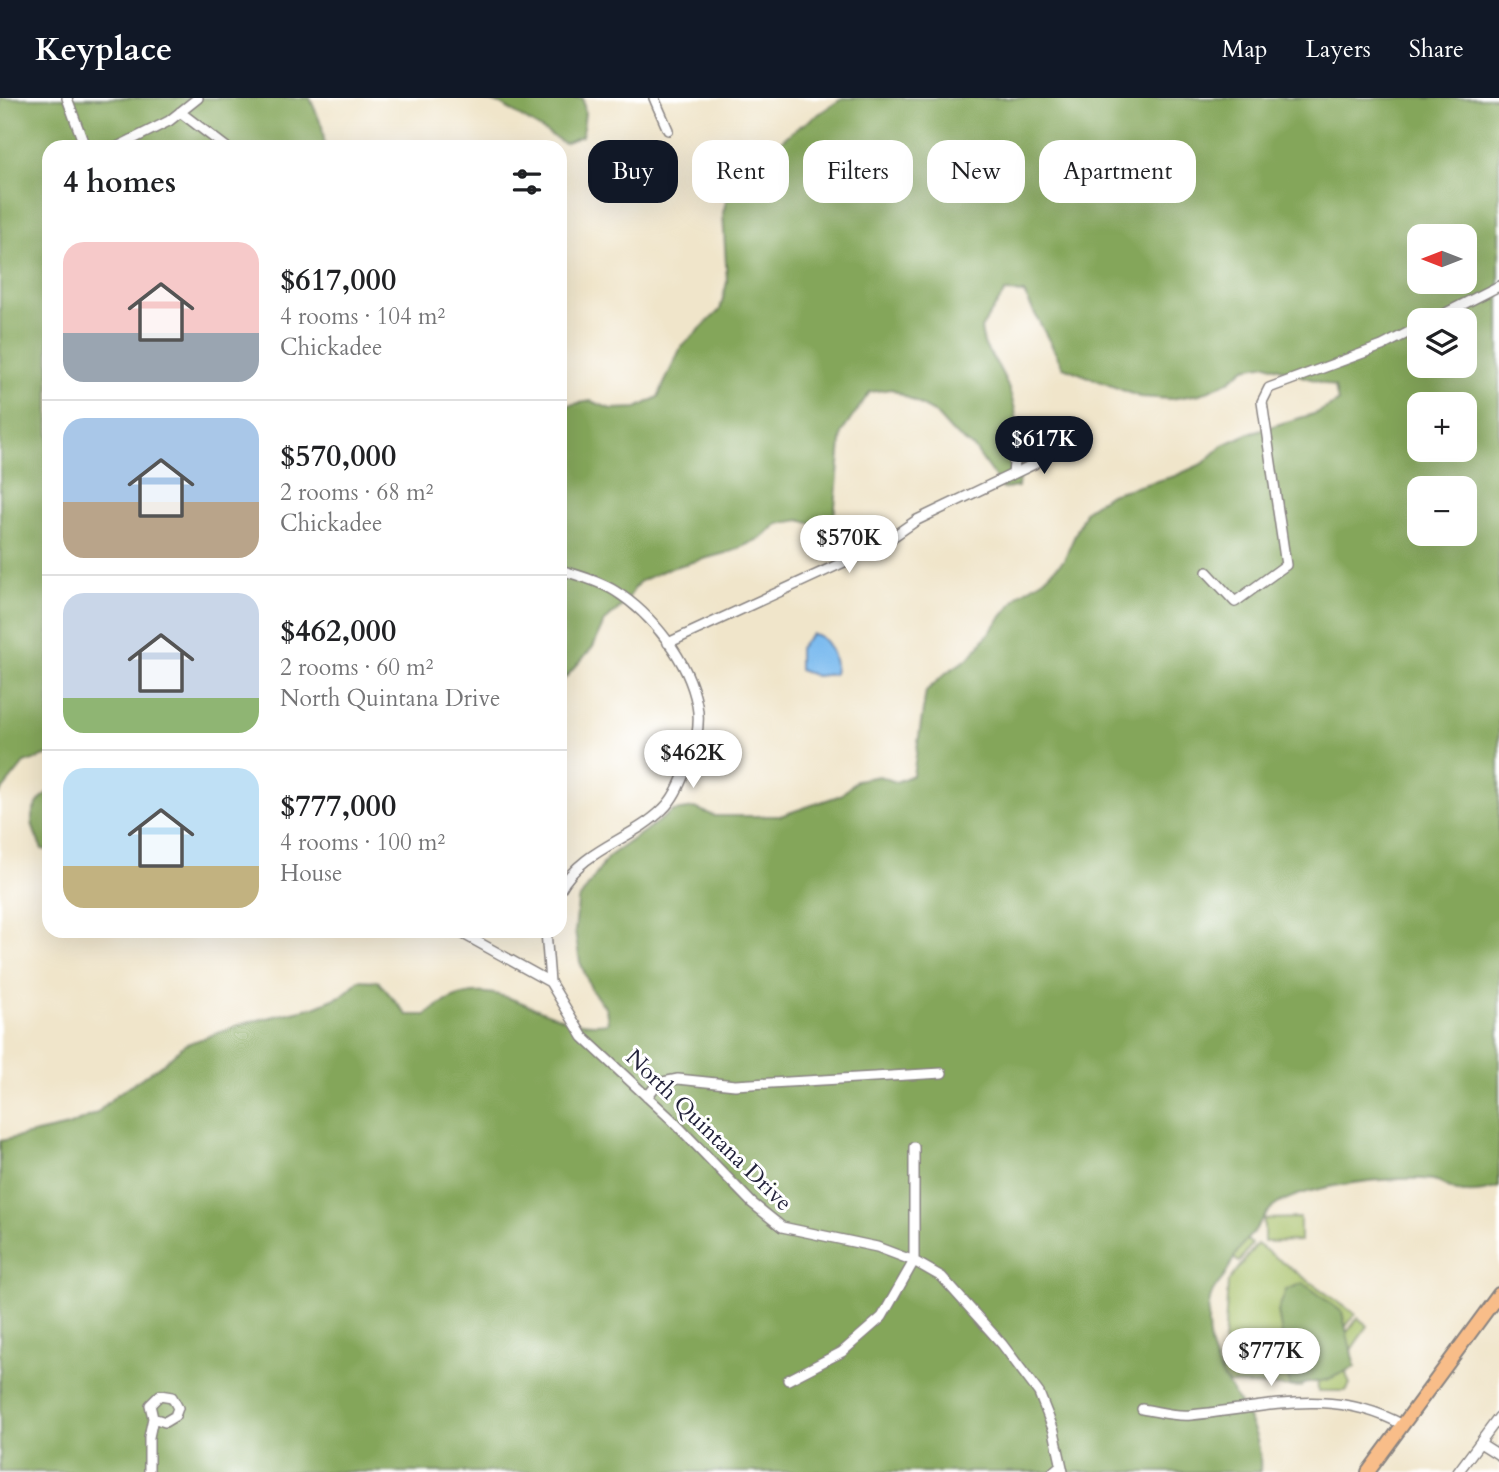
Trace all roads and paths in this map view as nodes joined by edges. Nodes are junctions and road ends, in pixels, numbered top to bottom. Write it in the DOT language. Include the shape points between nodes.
graph roads {
  1 [pos="67,98"];
  2 [pos="198,98"];
  3 [pos="654,98"];
  4 [pos="180,112"];
  5 [pos="668,130"];
  6 [pos="82,140"];
  7 [pos="130,140"];
  8 [pos="217,140"];
  9 [pos="1499,286"];
  10 [pos="1456,308"];
  11 [pos="1407,333"];
  12 [pos="1013,474"];
  13 [pos="1207,572"];
  14 [pos="567,573"];
  15 [pos="668,643"];
  16 [pos="567,881"];
  17 [pos="471,938"];
  18 [pos="547,938"];
  19 [pos="550,982"];
  20 [pos="942,1073"];
  21 [pos="647,1097"];
  22 [pos="914,1147"];
  23 [pos="914,1261"];
  24 [pos="1499,1294"];
  25 [pos="788,1380"];
  26 [pos="1142,1409"];
  27 [pos="153,1418"];
  28 [pos="1499,1418"];
  29 [pos="1403,1425"];
  30 [pos="1480,1443"];
  31 [pos="1499,1455"];
  32 [pos="1062,1468"];
  33 [pos="149,1472"];
  34 [pos="1053,1472"];
  35 [pos="1368,1472"];
  36 [pos="1458,1472"];
  1 -- 6 [label="street"];
  2 -- 4 [label="street"];
  3 -- 5 [label="street"];
  4 -- 7 [label="street"];
  4 -- 8 [label="street"];
  9 -- 10 [label="street"];
  11 -- 13 [label="street" via="1269,388 1262,402 1286,565 1235,602"];
  12 -- 12 [label="street" via="1042,456 1046,447 1040,436 1025,435 1016,442"];
  12 -- 15 [label="street" via="917,520 881,545"];
  14 -- 15 [label="street" via="613,590 643,612"];
  15 -- 16 [label="street" via="697,706 691,757 678,789 663,809 583,862"];
  17 -- 19 [label="street"];
  18 -- 19 [label="street, North Quintana Drive"];
  19 -- 21 [label="street, North Quintana Drive" via="583,1037"];
  20 -- 21 [label="street" via="736,1085 678,1079 658,1083"];
  21 -- 23 [label="street, North Quintana Drive" via="752,1203 782,1227 877,1247"];
  22 -- 23 [label="street"];
  23 -- 25 [label="street" via="882,1317 842,1352"];
  23 -- 32 [label="street, North Quintana Drive" via="942,1277 1039,1393"];
  24 -- 29 [label="main road"];
  26 -- 29 [label="street" via="1188,1416 1292,1401 1345,1405"];
  27 -- 33 [label="street"];
  28 -- 30 [label="street"];
  29 -- 35 [label="main road"];
  30 -- 31 [label="street"];
  30 -- 36 [label="street"];
  32 -- 34 [label="street"];
}
